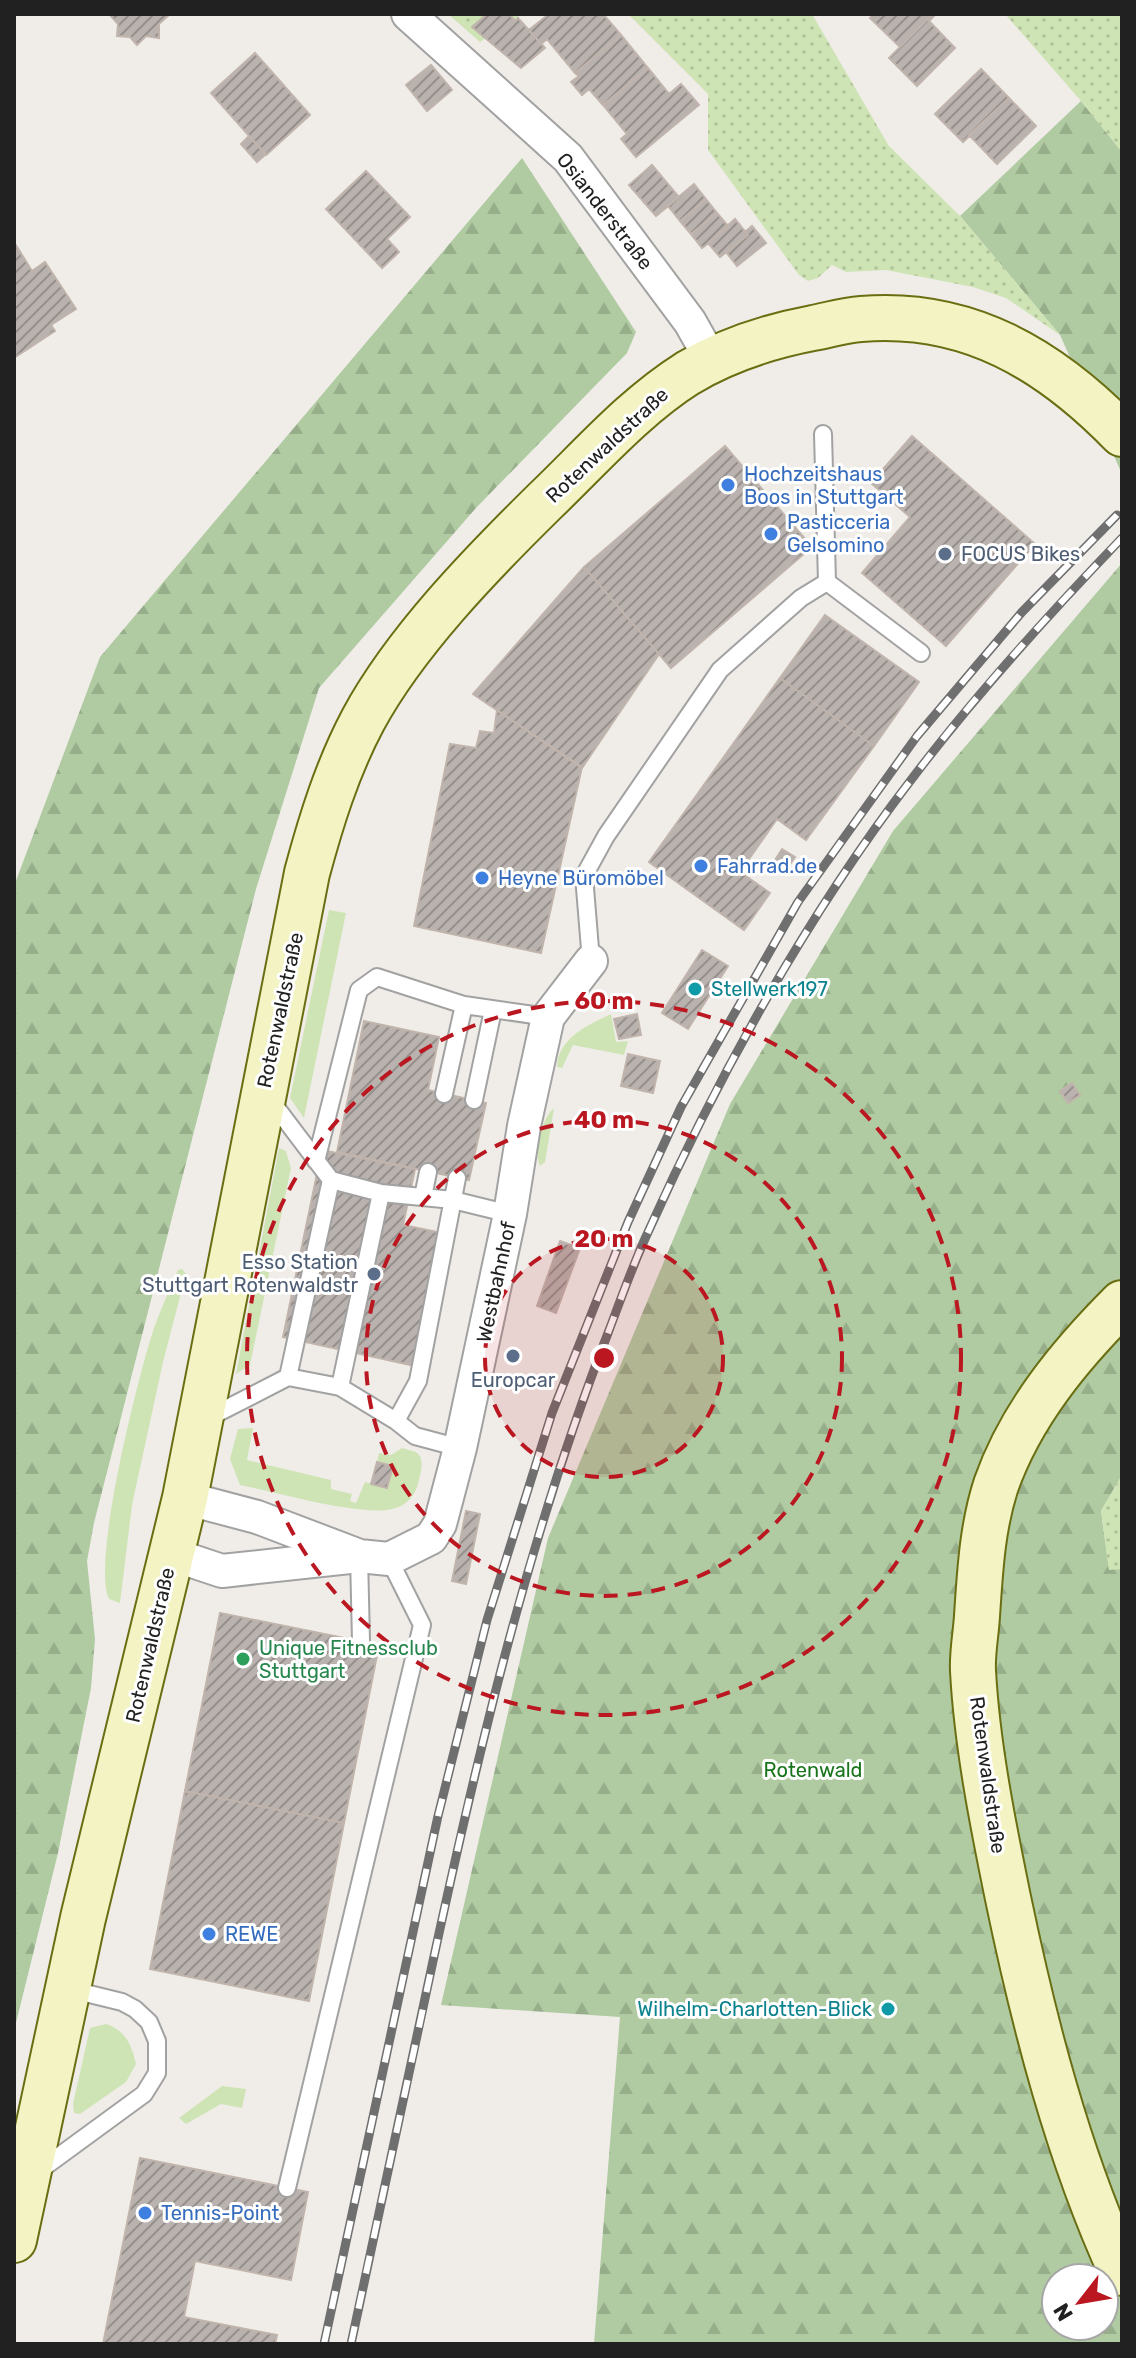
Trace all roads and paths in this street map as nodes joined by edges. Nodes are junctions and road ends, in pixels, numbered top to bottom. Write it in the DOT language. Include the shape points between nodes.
graph roads {
  1 [pos="408,14"];
  2 [pos="712,361"];
  3 [pos="823,434"];
  4 [pos="1122,434"];
  5 [pos="827,582"];
  6 [pos="921,653"];
  7 [pos="591,961"];
  8 [pos="464,1005"];
  9 [pos="493,1010"];
  10 [pos="548,1017"];
  11 [pos="263,1090"];
  12 [pos="444,1094"];
  13 [pos="474,1100"];
  14 [pos="316,1161"];
  15 [pos="428,1172"];
  16 [pos="457,1178"];
  17 [pos="331,1180"];
  18 [pos="381,1193"];
  19 [pos="423,1197"];
  20 [pos="453,1200"];
  21 [pos="510,1214"];
  22 [pos="1122,1303"];
  23 [pos="288,1377"];
  24 [pos="340,1387"];
  25 [pos="201,1421"];
  26 [pos="396,1421"];
  27 [pos="460,1448"];
  28 [pos="185,1498"];
  29 [pos="171,1554"];
  30 [pos="374,1558"];
  31 [pos="361,1641"];
  32 [pos="69,1989"];
  33 [pos="29,2179"];
  34 [pos="287,2188"];
  35 [pos="14,2240"];
  36 [pos="1122,2273"];
  1 -- 2 [label="street, Osianderstraße" via="568,158 690,322"];
  2 -- 4 [label="main road, Rotenwaldstraße" via="797,331 860,319 942,323 975,331 1028,356"];
  2 -- 11 [label="main road, Rotenwaldstraße" via="637,413 508,538 397,667 364,719 342,763 307,873"];
  3 -- 5 [label="lane"];
  5 -- 6 [label="lane"];
  5 -- 7 [label="lane" via="801,598 720,670 606,836 584,876"];
  7 -- 10 [label="street, Westbahnhof"];
  8 -- 9 [label="lane"];
  8 -- 12 [label="lane"];
  8 -- 14 [label="lane" via="377,977 359,990"];
  9 -- 10 [label="lane"];
  9 -- 13 [label="lane"];
  10 -- 21 [label="street, Westbahnhof"];
  11 -- 14 [label="lane"];
  11 -- 25 [label="main road, Rotenwaldstraße"];
  14 -- 17 [label="lane"];
  15 -- 19 [label="lane"];
  16 -- 20 [label="lane"];
  17 -- 18 [label="lane"];
  17 -- 23 [label="lane"];
  18 -- 19 [label="lane"];
  18 -- 24 [label="lane"];
  19 -- 20 [label="lane"];
  20 -- 21 [label="lane"];
  20 -- 26 [label="lane" via="418,1381"];
  21 -- 27 [label="street, Westbahnhof"];
  22 -- 36 [label="main road, Rotenwaldstraße" via="1033,1407 997,1484 983,1534 973,1669 991,1816 1029,1998 1084,2177"];
  23 -- 24 [label="lane"];
  23 -- 25 [label="lane"];
  24 -- 26 [label="lane"];
  25 -- 28 [label="main road, Rotenwaldstraße"];
  26 -- 27 [label="lane" via="415,1436"];
  27 -- 30 [label="street, Westbahnhof" via="440,1524 431,1538"];
  28 -- 29 [label="main road, Rotenwaldstraße"];
  28 -- 30 [label="street"];
  29 -- 30 [label="street, Westbahnhof" via="222,1571"];
  29 -- 32 [label="main road, Rotenwaldstraße"];
  30 -- 31 [label="lane"];
  30 -- 34 [label="lane" via="422,1625"];
  32 -- 33 [label="main road, Rotenwaldstraße"];
  32 -- 33 [label="lane" via="122,2002 149,2022 157,2041 157,2073 144,2094"];
  33 -- 35 [label="main road, Rotenwaldstraße"];
}
